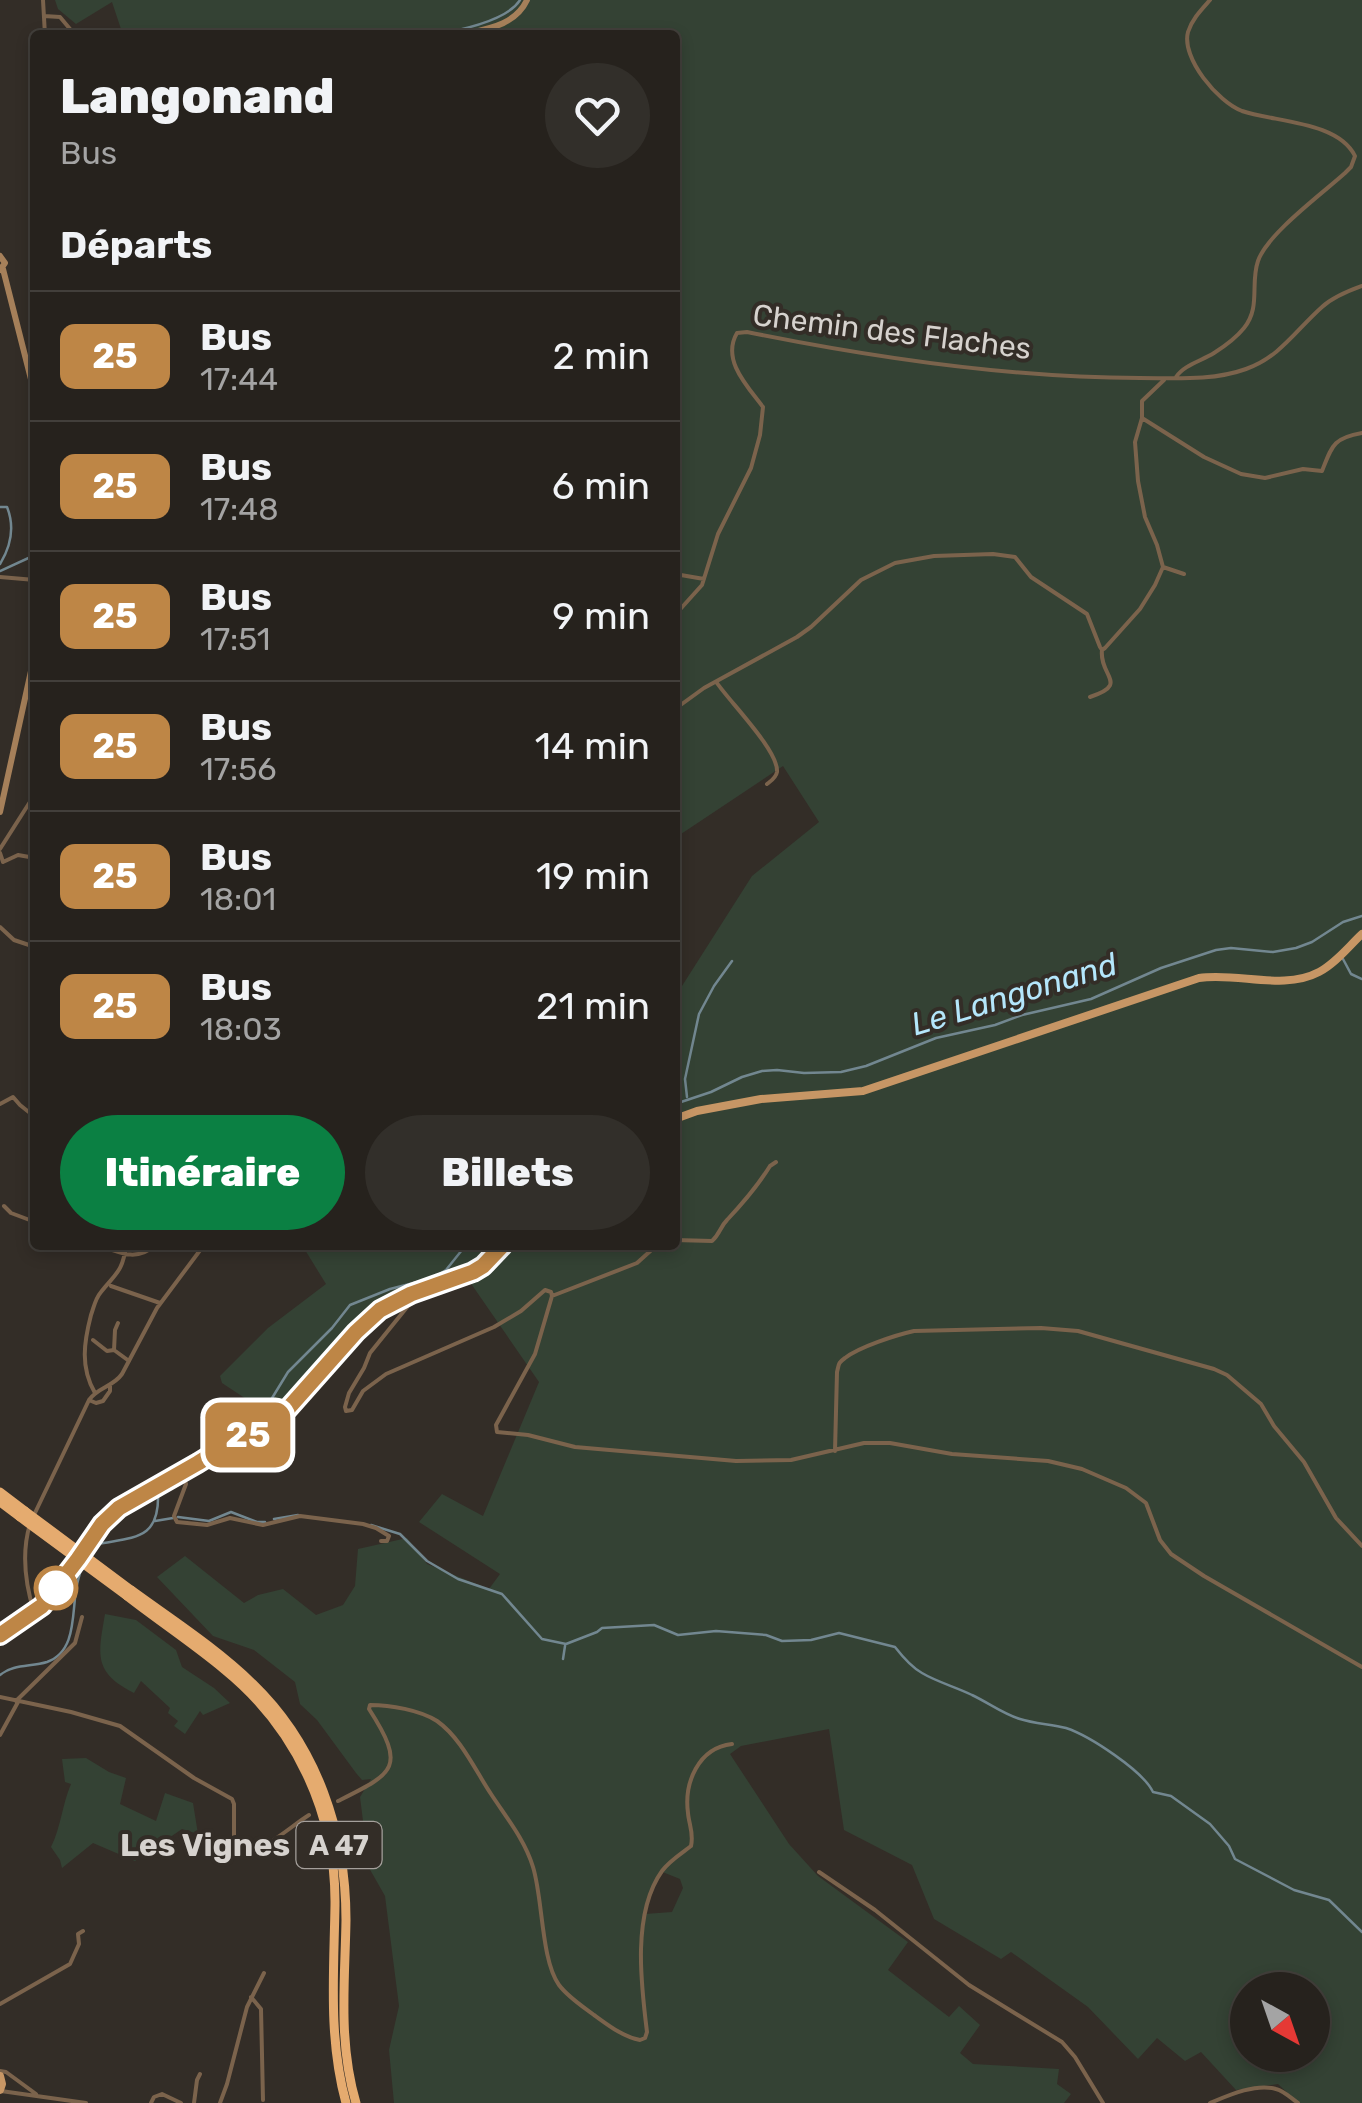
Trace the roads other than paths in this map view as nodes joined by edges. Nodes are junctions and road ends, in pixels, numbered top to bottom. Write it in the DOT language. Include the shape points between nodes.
graph roads {
  1 [pos="43,0"];
  2 [pos="527,0"];
  3 [pos="1210,0"];
  4 [pos="44,16"];
  5 [pos="45,30"];
  6 [pos="72,30"];
  7 [pos="479,30"];
  8 [pos="0,256"];
  9 [pos="1,271"];
  10 [pos="1362,286"];
  11 [pos="30,375"];
  12 [pos="1176,377"];
  13 [pos="1164,378"];
  14 [pos="1142,418"];
  15 [pos="1362,433"];
  16 [pos="1162,568"];
  17 [pos="1184,574"];
  18 [pos="680,575"];
  19 [pos="0,577"];
  20 [pos="704,579"];
  21 [pos="30,580"];
  22 [pos="680,610"];
  23 [pos="1102,650"];
  24 [pos="30,676"];
  25 [pos="717,682"];
  26 [pos="1090,697"];
  27 [pos="680,705"];
  28 [pos="767,784"];
  29 [pos="30,802"];
  30 [pos="0,812"];
  31 [pos="0,851"];
  32 [pos="30,857"];
  33 [pos="0,927"];
  34 [pos="1362,934"];
  35 [pos="30,946"];
  36 [pos="0,1104"];
  37 [pos="30,1113"];
  38 [pos="680,1117"];
  39 [pos="776,1162"];
  40 [pos="4,1206"];
  41 [pos="30,1220"];
  42 [pos="680,1240"];
  43 [pos="113,1250"];
  44 [pos="125,1250"];
  45 [pos="148,1250"];
  46 [pos="200,1250"];
  47 [pos="498,1250"];
  48 [pos="652,1250"];
  49 [pos="125,1254"];
  50 [pos="110,1286"];
  51 [pos="411,1294"];
  52 [pos="552,1296"];
  53 [pos="160,1303"];
  54 [pos="118,1323"];
  55 [pos="94,1340"];
  56 [pos="114,1350"];
  57 [pos="130,1362"];
  58 [pos="110,1386"];
  59 [pos="95,1392"];
  60 [pos="89,1400"];
  61 [pos="834,1451"];
  62 [pos="182,1472"];
  63 [pos="0,1492"];
  64 [pos="0,1502"];
  65 [pos="22,1514"];
  66 [pos="381,1541"];
  67 [pos="1362,1546"];
  68 [pos="129,1593"];
  69 [pos="34,1612"];
  70 [pos="82,1617"];
  71 [pos="0,1635"];
  72 [pos="1362,1667"];
  73 [pos="0,1697"];
  74 [pos="17,1702"];
  75 [pos="0,1735"];
  76 [pos="732,1744"];
  77 [pos="338,1801"];
  78 [pos="309,1815"];
  79 [pos="820,1872"];
  80 [pos="83,1931"];
  81 [pos="264,1973"];
  82 [pos="251,1997"];
  83 [pos="0,2004"];
  84 [pos="0,2073"];
  85 [pos="200,2074"];
  86 [pos="0,2090"];
  87 [pos="40,2096"];
  88 [pos="263,2100"];
  89 [pos="86,2103"];
  90 [pos="151,2103"];
  91 [pos="181,2103"];
  92 [pos="194,2103"];
  93 [pos="220,2103"];
  94 [pos="346,2103"];
  95 [pos="356,2103"];
  96 [pos="1103,2103"];
  97 [pos="1210,2103"];
  98 [pos="1298,2103"];
  1 -- 4 [label="street"];
  2 -- 7 [label="main road" via="502,24"];
  3 -- 12 [label="street" via="1190,25 1187,44 1212,87 1240,110 1316,129 1346,143 1355,156 1345,174 1264,248 1254,310 1244,328"];
  4 -- 5 [label="street"];
  4 -- 6 [label="street" via="60,18"];
  8 -- 9 [label="main road"];
  9 -- 11 [label="main road"];
  10 -- 12 [label="street, Chemin des Flaches" via="1330,300 1261,363 1215,376"];
  12 -- 13 [label="street, Chemin des Flaches"];
  13 -- 14 [label="street" via="1142,401"];
  13 -- 20 [label="street, Chemin des Flaches" via="995,370 742,332 734,336 735,364 762,407 763,421 751,468"];
  14 -- 15 [label="street" via="1204,457 1258,478 1322,471 1335,443"];
  14 -- 16 [label="street" via="1135,442 1139,492"];
  16 -- 17 [label="street"];
  16 -- 23 [label="street" via="1137,614"];
  18 -- 20 [label="street"];
  19 -- 21 [label="street"];
  20 -- 22 [label="street, Chemin des Flaches"];
  23 -- 25 [label="street" via="1088,614 1031,577 1015,557 923,557 865,577 805,632"];
  23 -- 26 [label="street" via="1110,687"];
  24 -- 30 [label="main road"];
  25 -- 27 [label="street"];
  25 -- 28 [label="street" via="767,747 777,768"];
  29 -- 31 [label="street"];
  31 -- 32 [label="street" via="3,862"];
  33 -- 35 [label="street"];
  34 -- 38 [label="main road" via="1330,965 1300,979 1198,978 870,1089 761,1099"];
  36 -- 37 [label="street" via="13,1098"];
  39 -- 42 [label="street" via="716,1238"];
  40 -- 41 [label="street"];
  43 -- 49 [label="street"];
  44 -- 49 [label="street"];
  45 -- 49 [label="street"];
  46 -- 53 [label="street"];
  47 -- 51 [label="main road" via="473,1272"];
  48 -- 52 [label="street" via="637,1263"];
  49 -- 50 [label="street"];
  50 -- 53 [label="street"];
  50 -- 59 [label="street" via="96,1298 84,1342"];
  51 -- 52 [label="street" via="370,1352 346,1411 386,1374 494,1327 545,1290"];
  51 -- 62 [label="main road" via="367,1321 277,1421"];
  52 -- 61 [label="street" via="535,1354 497,1432 575,1447 736,1461"];
  53 -- 57 [label="street"];
  54 -- 56 [label="street"];
  55 -- 56 [label="street"];
  56 -- 57 [label="street"];
  57 -- 58 [label="street"];
  58 -- 59 [label="street"];
  58 -- 60 [label="street" via="103,1401"];
  59 -- 60 [label="street"];
  60 -- 69 [label="street" via="26,1536 24,1574"];
  61 -- 67 [label="street" via="837,1372 849,1356 914,1331 1078,1331 1236,1381 1261,1404"];
  61 -- 72 [label="street" via="890,1444 1048,1461 1110,1480 1146,1503 1172,1554"];
  62 -- 66 [label="street" via="186,1484 177,1522 230,1518 263,1525 300,1516 370,1526 389,1536"];
  62 -- 69 [label="main road" via="109,1515"];
  63 -- 65 [label="highway, A 47"];
  64 -- 65 [label="highway, A 47"];
  65 -- 68 [label="highway, A 47, bridge"];
  68 -- 94 [label="highway, A 47" via="250,1692 294,1746 310,1779 332,1850 333,2025"];
  68 -- 95 [label="highway, A 47" via="254,1685 289,1726 318,1778 342,1863 343,2023"];
  69 -- 71 [label="main road"];
  70 -- 74 [label="street" via="76,1643"];
  73 -- 74 [label="street"];
  74 -- 75 [label="street"];
  74 -- 78 [label="street" via="120,1726 232,1799 234,1838 249,1847 266,1845"];
  76 -- 77 [label="street" via="712,1750 693,1772 687,1809 694,1840 661,1872 646,1910 641,1965 648,2032 640,2040 594,2015 557,1982 526,1850 465,1752 438,1722 370,1706 390,1752 388,1770"];
  79 -- 96 [label="street" via="969,1985 1062,2042"];
  80 -- 83 [label="street" via="70,1964"];
  81 -- 82 [label="street"];
  82 -- 88 [label="street" via="261,2009"];
  82 -- 93 [label="street"];
  84 -- 86 [label="main road"];
  84 -- 87 [label="street"];
  85 -- 92 [label="street"];
  86 -- 87 [label="street"];
  87 -- 89 [label="street"];
  90 -- 91 [label="street" via="162,2094"];
  97 -- 98 [label="street" via="1266,2088"];
}
